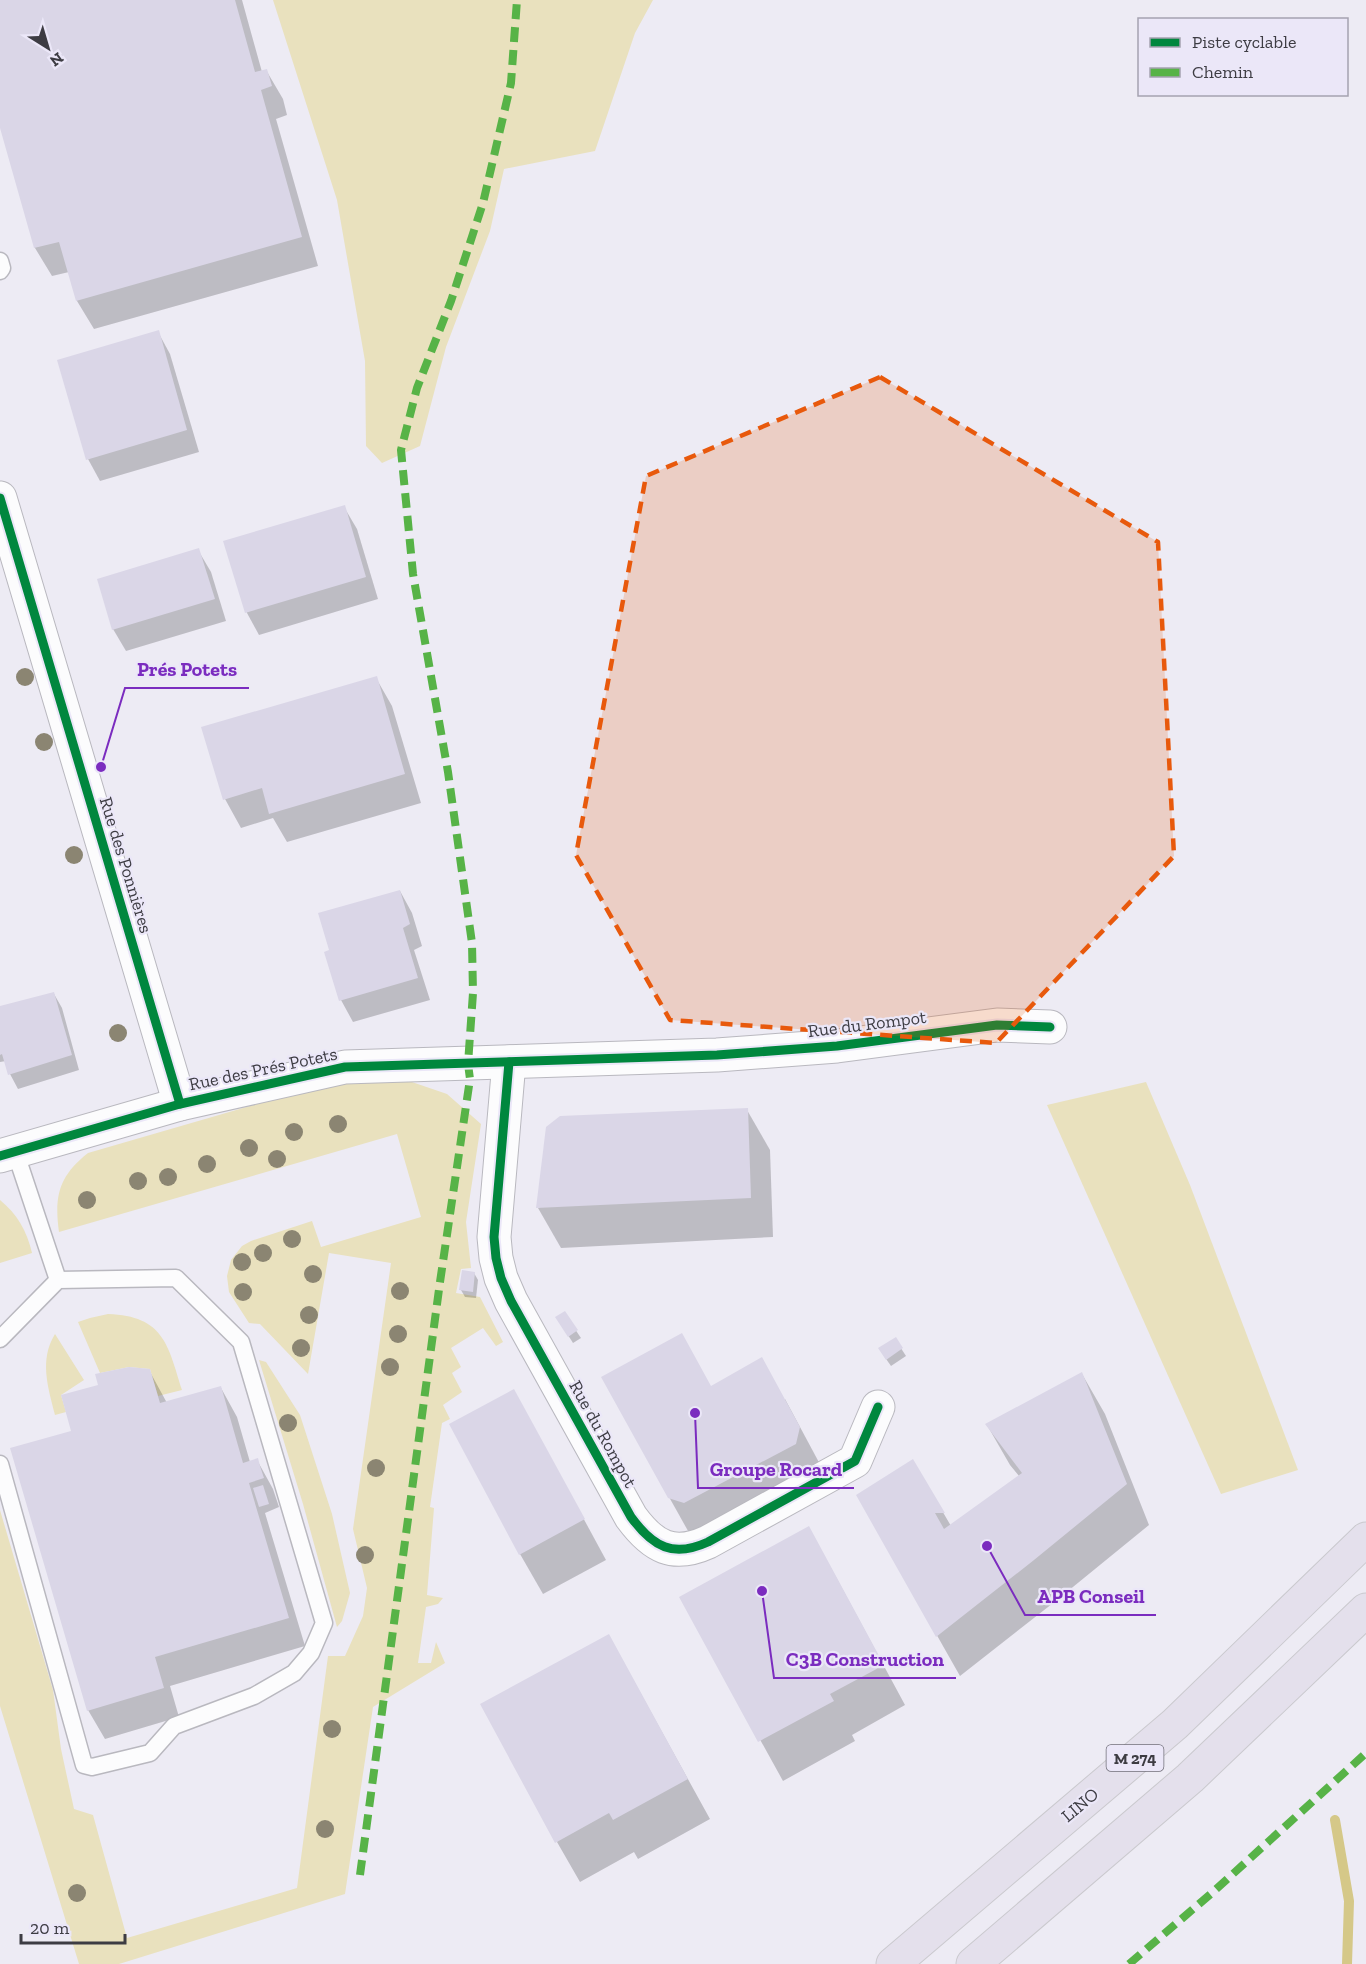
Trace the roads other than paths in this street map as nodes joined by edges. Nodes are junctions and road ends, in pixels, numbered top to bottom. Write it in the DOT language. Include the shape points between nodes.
graph roads {
  1 [pos="0,261"];
  2 [pos="0,271"];
  3 [pos="0,498"];
  4 [pos="1050,1026"];
  5 [pos="509,1062"];
  6 [pos="468,1064"];
  7 [pos="180,1104"];
  8 [pos="8,1154"];
  9 [pos="58,1280"];
  10 [pos="0,1339"];
  11 [pos="878,1407"];
  12 [pos="0,1464"];
  13 [pos="1366,1539"];
  14 [pos="1366,1610"];
  15 [pos="893,1964"];
  16 [pos="974,1964"];
  1 -- 2 [label="lane"];
  3 -- 7 [label="street, Rue des Ponnières"];
  4 -- 5 [label="street, Rue du Rompot" via="997,1025 837,1046 717,1055"];
  5 -- 6 [label="street, Rue du Rompot"];
  5 -- 11 [label="street, Rue du Rompot" via="494,1237 501,1278 641,1531 663,1547 678,1551 708,1542 855,1461"];
  6 -- 7 [label="street, Rue des Prés Potets" via="345,1067"];
  7 -- 8 [label="street, Rue des Prés Potets"];
  8 -- 9 [label="lane"];
  9 -- 10 [label="lane"];
  9 -- 12 [label="lane" via="176,1278 241,1342 324,1623 311,1653 294,1673 254,1696 174,1726 150,1753 92,1767 84,1765"];
  13 -- 15 [label="highway, LINO / M 274" via="1175,1724"];
  14 -- 16 [label="highway, M 274" via="1190,1778"];
}
